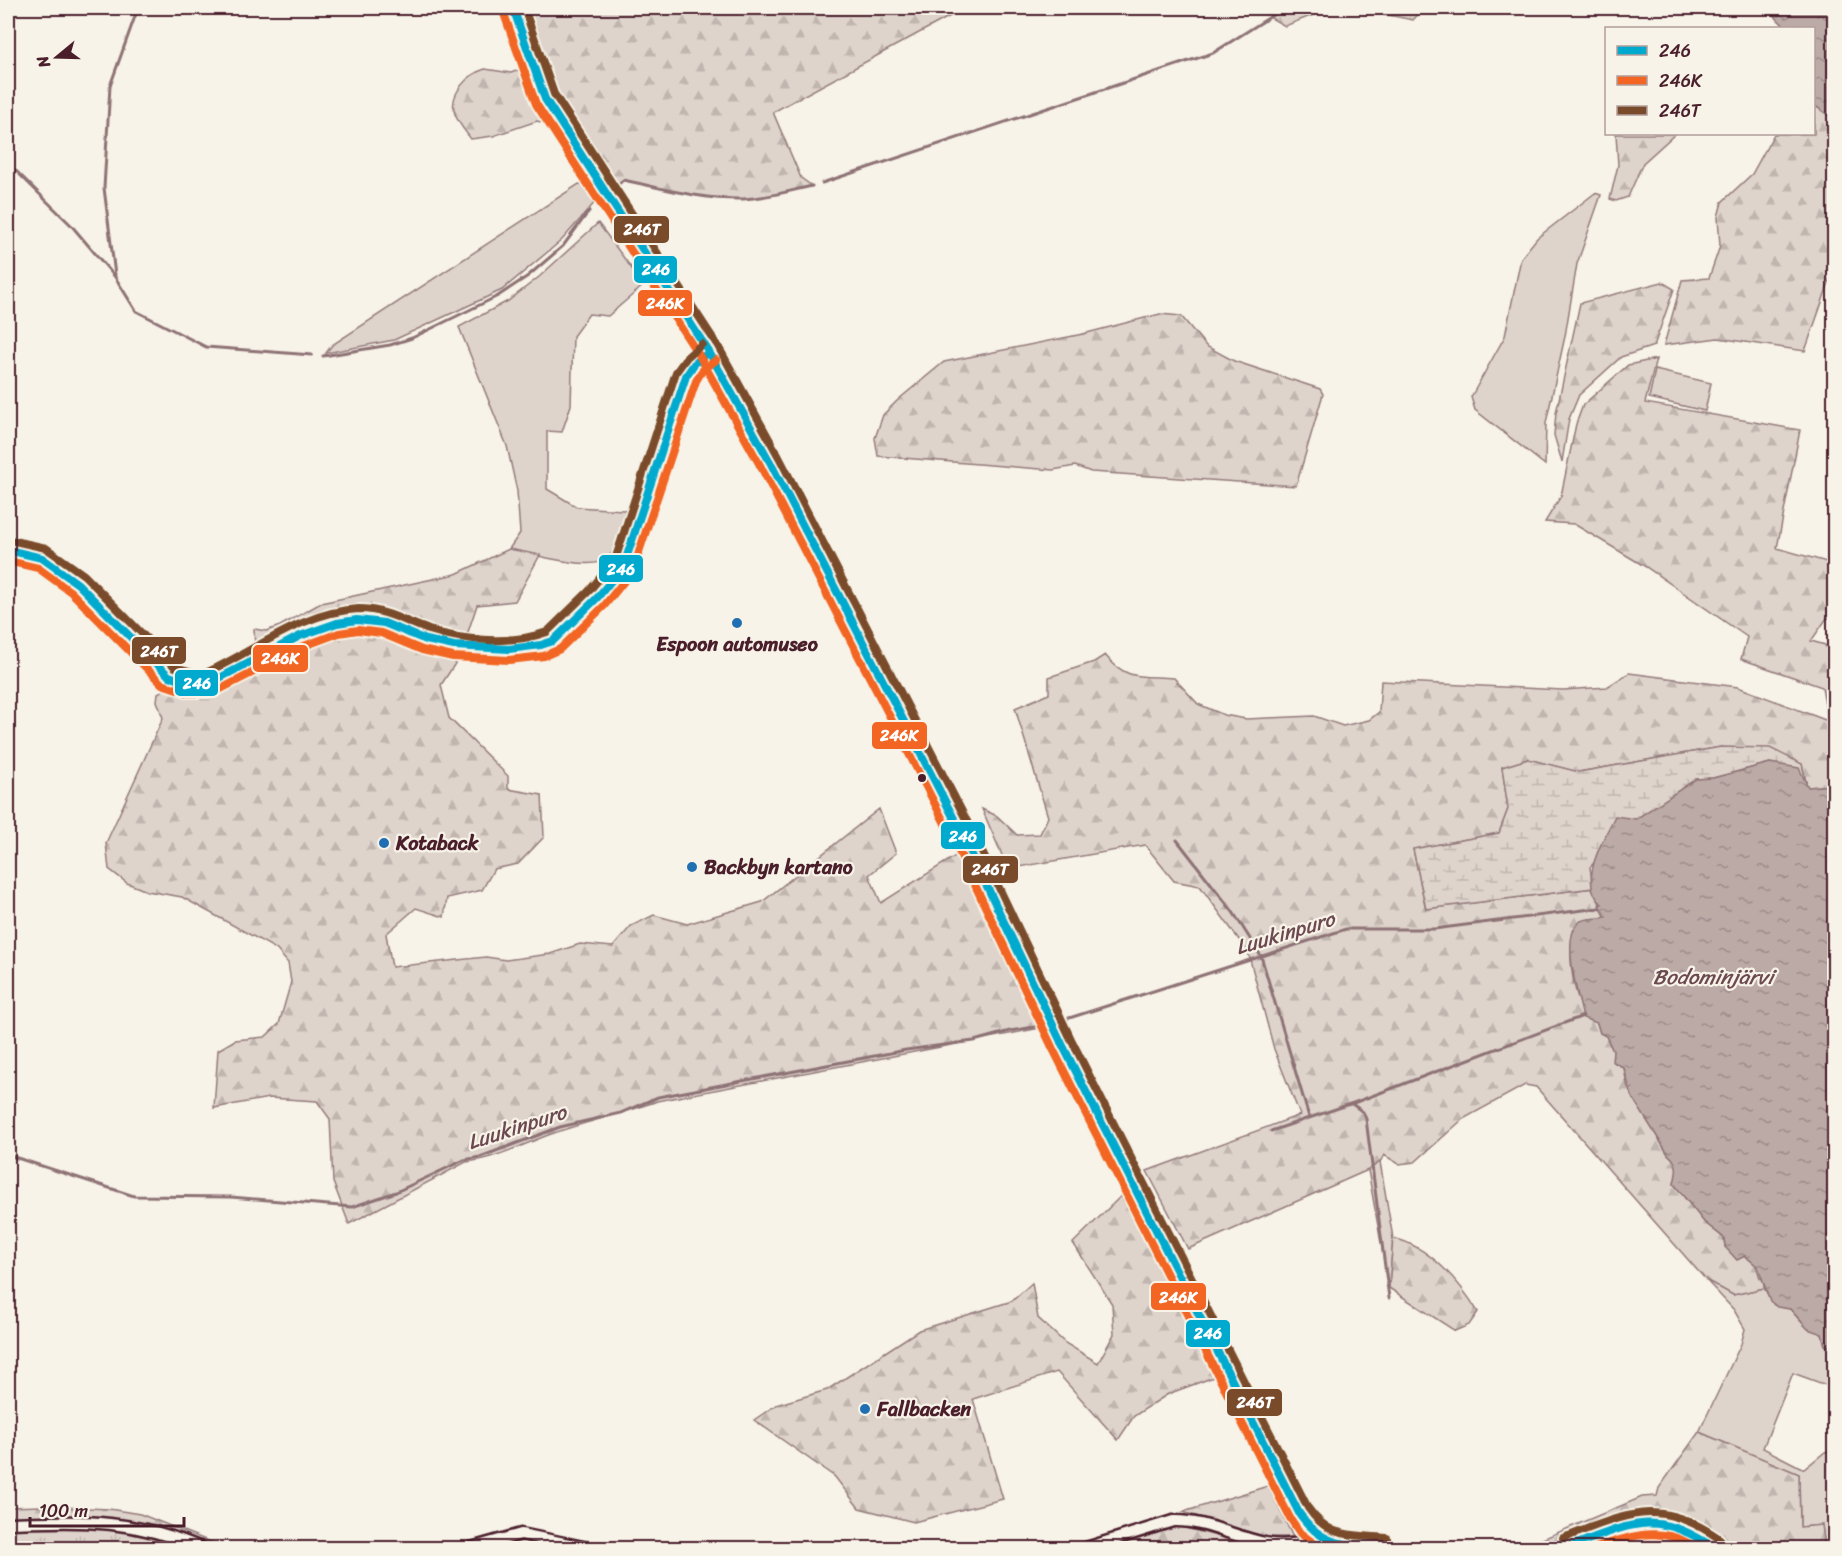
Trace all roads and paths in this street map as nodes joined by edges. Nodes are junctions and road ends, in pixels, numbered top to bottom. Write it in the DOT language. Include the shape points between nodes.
graph roads {
  1 [pos="513,8"];
  2 [pos="709,352"];
  3 [pos="8,550"];
  4 [pos="8,1523"];
  5 [pos="1321,1539"];
  6 [pos="201,1548"];
  7 [pos="471,1548"];
  8 [pos="588,1548"];
  9 [pos="1086,1548"];
  10 [pos="1386,1548"];
  11 [pos="1567,1548"];
  12 [pos="1714,1548"];
  1 -- 2 [label="street" via="545,99"];
  2 -- 3 [label="street" via="686,376 624,565 597,598 545,646 458,647 428,641 388,623 357,620 321,627 210,683 191,683 169,676 78,584 42,558"];
  2 -- 5 [label="main road" via="963,836 1062,1044 1299,1513"];
  4 -- 6 [label="street" via="91,1520 124,1524 151,1529"];
  5 -- 9 [label="street" via="1295,1544 1265,1543 1187,1521 1173,1521"];
  5 -- 10 [label="main road" via="1344,1546"];
  7 -- 8 [label="street" via="521,1534"];
  11 -- 12 [label="main road" via="1653,1522 1678,1525"];
}
